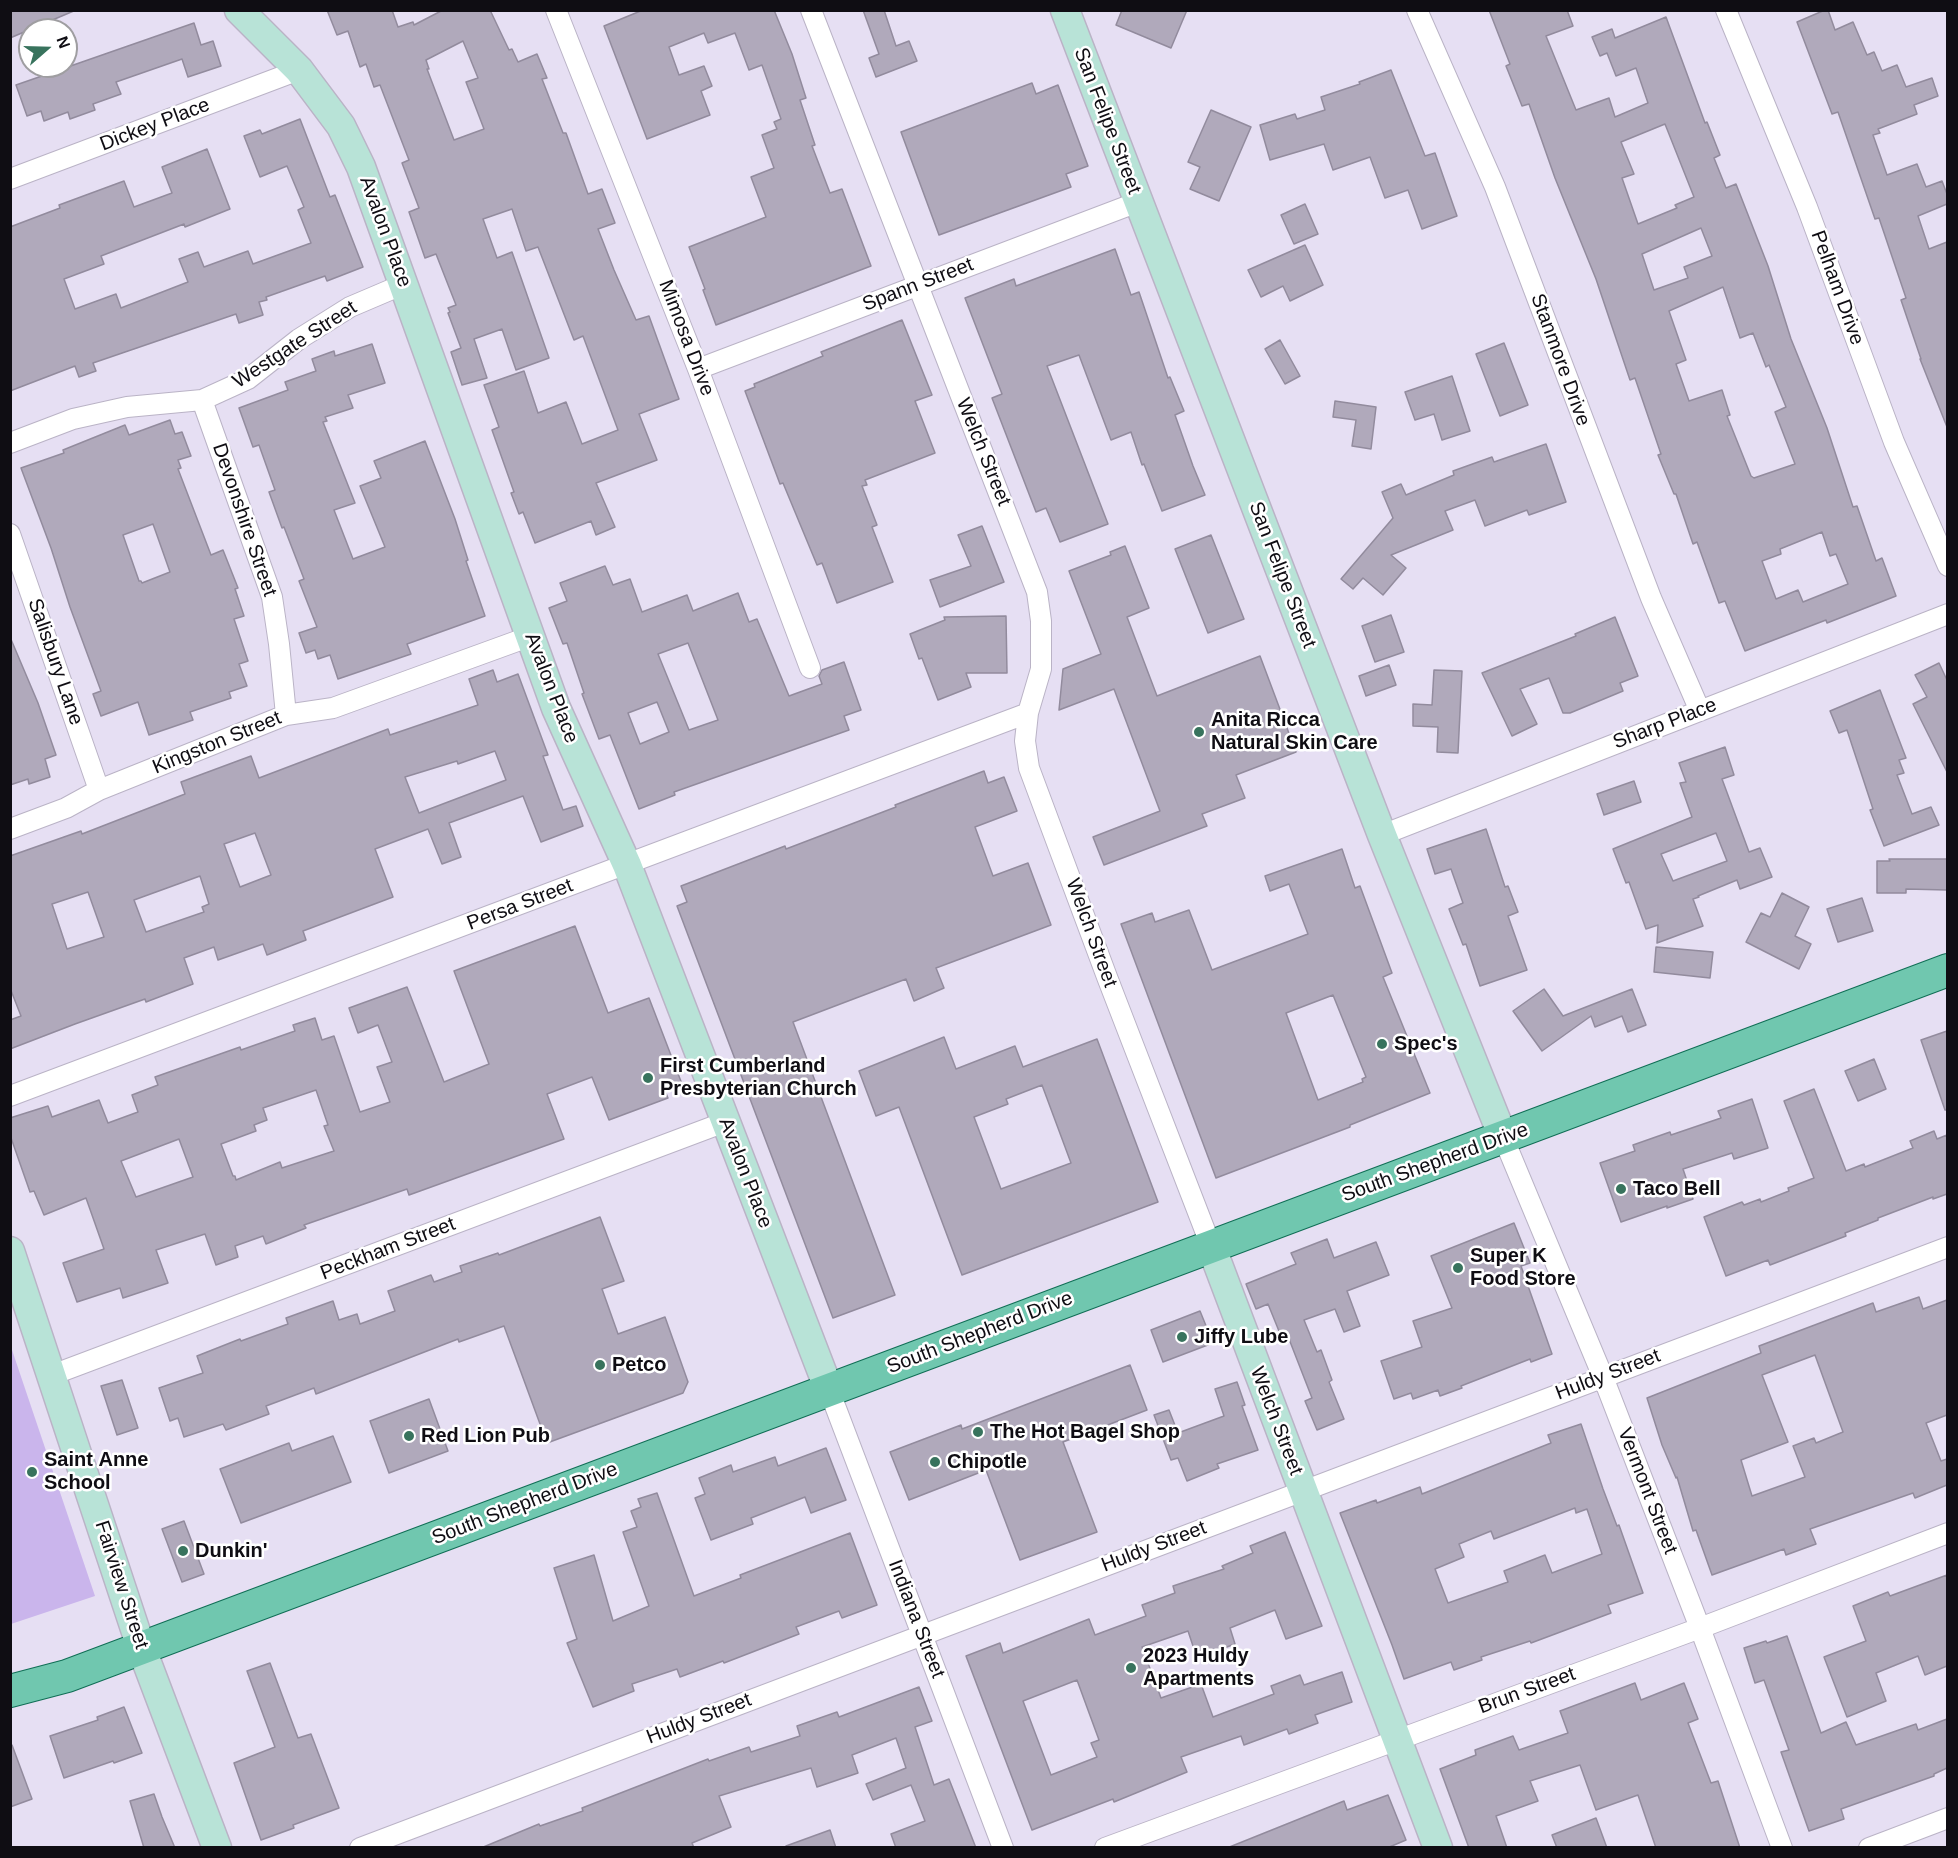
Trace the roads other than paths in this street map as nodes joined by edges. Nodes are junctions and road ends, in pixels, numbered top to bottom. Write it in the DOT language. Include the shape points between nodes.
graph roads {
  1 [pos="240,10"];
  2 [pos="556,10"];
  3 [pos="811,10"];
  4 [pos="1065,10"];
  5 [pos="1417,10"];
  6 [pos="1726,10"];
  7 [pos="299,70"];
  8 [pos="10,179"];
  9 [pos="1138,201"];
  10 [pos="404,284"];
  11 [pos="916,286"];
  12 [pos="698,369"];
  13 [pos="202,400"];
  14 [pos="10,443"];
  15 [pos="10,534"];
  16 [pos="1947,566"];
  17 [pos="1947,614"];
  18 [pos="531,636"];
  19 [pos="810,668"];
  20 [pos="1700,711"];
  21 [pos="1029,712"];
  22 [pos="286,715"];
  23 [pos="99,790"];
  24 [pos="10,829"];
  25 [pos="1382,835"];
  26 [pos="627,865"];
  27 [pos="1947,970"];
  28 [pos="10,1096"];
  29 [pos="725,1122"];
  30 [pos="1503,1137"];
  31 [pos="1210,1246"];
  32 [pos="1947,1247"];
  33 [pos="10,1251"];
  34 [pos="52,1376"];
  35 [pos="1603,1377"];
  36 [pos="829,1390"];
  37 [pos="1303,1491"];
  38 [pos="1947,1533"];
  39 [pos="1700,1628"];
  40 [pos="922,1635"];
  41 [pos="141,1647"];
  42 [pos="10,1691"];
  43 [pos="1396,1738"];
  44 [pos="1947,1818"];
  45 [pos="217,1848"];
  46 [pos="360,1848"];
  47 [pos="1003,1848"];
  48 [pos="1105,1848"];
  49 [pos="1438,1848"];
  50 [pos="1782,1848"];
  51 [pos="1869,1848"];
  1 -- 7 [label="street, Avalon Place"];
  2 -- 12 [label="street, Mimosa Drive"];
  3 -- 11 [label="street, Welch Street"];
  4 -- 9 [label="street, San Felipe Street"];
  5 -- 20 [label="street, Stanmore Drive" via="1496,187 1651,598"];
  6 -- 16 [label="street, Pelham Drive" via="1807,207 1894,442"];
  7 -- 8 [label="street, Dickey Place"];
  7 -- 10 [label="street, Avalon Place" via="341,126 361,167"];
  9 -- 11 [label="street, Spann Street"];
  9 -- 25 [label="street, San Felipe Street"];
  10 -- 13 [label="street, Westgate Street" via="350,307 298,339 248,379"];
  10 -- 18 [label="street, Avalon Place"];
  11 -- 12 [label="street, Spann Street"];
  11 -- 21 [label="street, Welch Street" via="1037,592 1041,669"];
  12 -- 19 [label="street, Mimosa Drive"];
  13 -- 14 [label="street, Westgate Street" via="94,414"];
  13 -- 22 [label="street, Devonshire Street" via="272,597"];
  15 -- 23 [label="street, Salisbury Lane"];
  17 -- 20 [label="street, Sharp Place"];
  18 -- 22 [label="street, Kingston Street" via="333,708"];
  18 -- 26 [label="street, Avalon Place" via="555,708"];
  20 -- 25 [label="street, Sharp Place"];
  21 -- 26 [label="street, Persa Street"];
  21 -- 31 [label="street, Welch Street" via="1025,741 1029,768"];
  22 -- 23 [label="street, Kingston Street"];
  23 -- 24 [label="street, Kingston Street" via="66,808"];
  25 -- 30 [label="street, San Felipe Street"];
  26 -- 28 [label="street, Persa Street"];
  26 -- 29 [label="street, Avalon Place"];
  27 -- 30 [label="main road, South Shepherd Drive"];
  29 -- 34 [label="street, Peckham Street"];
  29 -- 36 [label="street, Avalon Place"];
  30 -- 31 [label="main road, South Shepherd Drive"];
  30 -- 35 [label="street, Vermont Street"];
  31 -- 36 [label="main road, South Shepherd Drive"];
  31 -- 37 [label="street, Welch Street"];
  32 -- 35 [label="street, Huldy Street"];
  33 -- 34 [label="street, Fairview Street"];
  34 -- 41 [label="street, Fairview Street"];
  35 -- 37 [label="street, Huldy Street"];
  35 -- 39 [label="street, Vermont Street"];
  36 -- 40 [label="street, Indiana Street"];
  36 -- 41 [label="main road, South Shepherd Drive"];
  37 -- 40 [label="street, Huldy Street"];
  37 -- 43 [label="street, Welch Street"];
  38 -- 39 [label="street, Brun Street"];
  39 -- 43 [label="street, Brun Street"];
  39 -- 50 [label="street, Vermont Street"];
  40 -- 46 [label="street, Huldy Street"];
  40 -- 47 [label="street, Indiana Street"];
  41 -- 42 [label="main road, South Shepherd Drive" via="67,1676"];
  41 -- 45 [label="street, Fairview Street"];
  43 -- 48 [label="street, Brun Street"];
  43 -- 49 [label="street, Welch Street"];
  44 -- 51 [label="street"];
}
